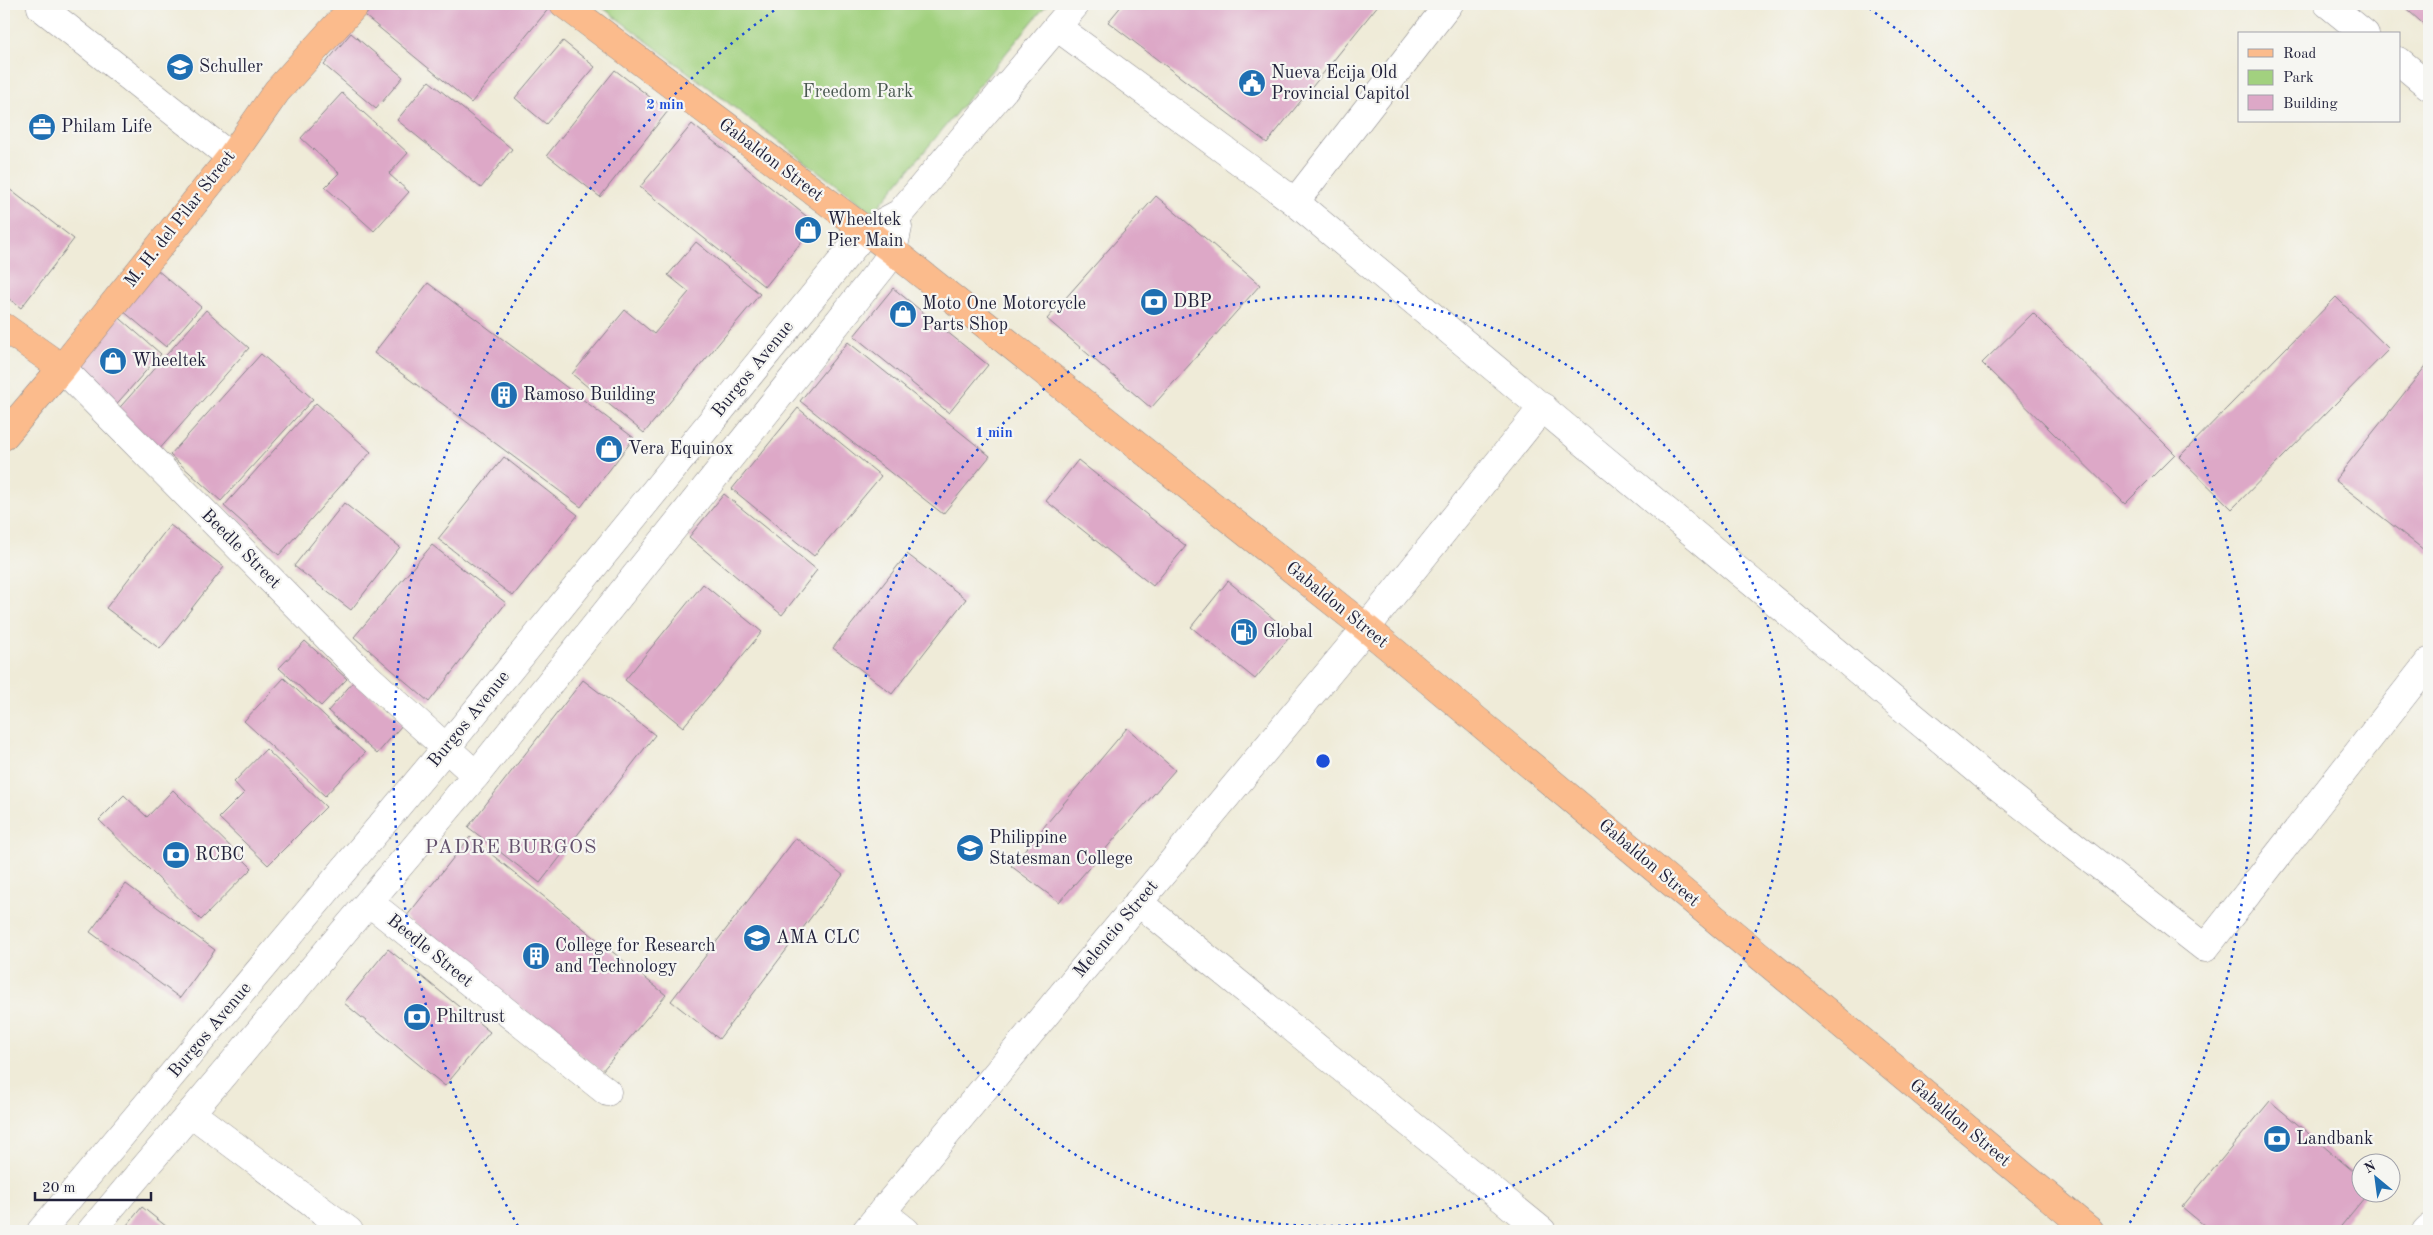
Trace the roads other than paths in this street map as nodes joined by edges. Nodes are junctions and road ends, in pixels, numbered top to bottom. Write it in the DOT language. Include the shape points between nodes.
graph roads {
  1 [pos="356,4"];
  2 [pos="564,4"];
  3 [pos="1076,4"];
  4 [pos="1449,4"];
  5 [pos="2328,4"];
  6 [pos="42,7"];
  7 [pos="1057,27"];
  8 [pos="2363,32"];
  9 [pos="2400,62"];
  10 [pos="2429,86"];
  11 [pos="231,157"];
  12 [pos="1295,202"];
  13 [pos="900,214"];
  14 [pos="866,231"];
  15 [pos="893,251"];
  16 [pos="4,327"];
  17 [pos="62,368"];
  18 [pos="1543,407"];
  19 [pos="4,436"];
  20 [pos="1366,628"];
  21 [pos="2429,662"];
  22 [pos="446,748"];
  23 [pos="476,775"];
  24 [pos="1138,902"];
  25 [pos="370,903"];
  26 [pos="181,1064"];
  27 [pos="212,1088"];
  28 [pos="607,1092"];
  29 [pos="191,1113"];
  30 [pos="874,1222"];
  31 [pos="2429,1228"];
  32 [pos="41,1231"];
  33 [pos="91,1231"];
  34 [pos="349,1231"];
  35 [pos="906,1231"];
  36 [pos="1542,1231"];
  37 [pos="2090,1231"];
  38 [pos="2426,1231"];
  1 -- 11 [label="main road, M. H. del Pilar Street" via="277,91"];
  2 -- 14 [label="main road, Gabaldon Street"];
  3 -- 7 [label="street, Burgos Avenue"];
  4 -- 12 [label="street"];
  5 -- 8 [label="street"];
  6 -- 11 [label="street"];
  7 -- 12 [label="street"];
  7 -- 13 [label="street, Burgos Avenue"];
  9 -- 10 [label="street"];
  11 -- 17 [label="main road, M. H. del Pilar Street"];
  12 -- 18 [label="street"];
  13 -- 14 [label="street, Burgos Avenue"];
  13 -- 15 [label="street, Burgos Avenue"];
  14 -- 15 [label="main road, Gabaldon Street"];
  14 -- 22 [label="street, Burgos Avenue"];
  15 -- 20 [label="main road, Gabaldon Street"];
  15 -- 23 [label="street, Burgos Avenue"];
  16 -- 17 [label="main road, Beedle Street"];
  17 -- 19 [label="main road, M. H. del Pilar Street"];
  17 -- 22 [label="street, Beedle Street" via="361,671"];
  18 -- 20 [label="street, Melencio Street"];
  18 -- 21 [label="street" via="1986,777 2205,948"];
  20 -- 24 [label="street, Melencio Street"];
  20 -- 37 [label="main road, Gabaldon Street"];
  22 -- 23 [label="street, Beedle Street"];
  22 -- 26 [label="street, Burgos Avenue"];
  23 -- 25 [label="street, Burgos Avenue"];
  24 -- 30 [label="street, Melencio Street"];
  24 -- 36 [label="street"];
  25 -- 27 [label="street, Burgos Avenue"];
  25 -- 28 [label="street, Beedle Street"];
  26 -- 27 [label="street"];
  26 -- 32 [label="street, Burgos Avenue"];
  27 -- 29 [label="street, Burgos Avenue"];
  29 -- 33 [label="street, Burgos Avenue"];
  29 -- 34 [label="street"];
  30 -- 35 [label="street"];
  31 -- 38 [label="street"];
}
